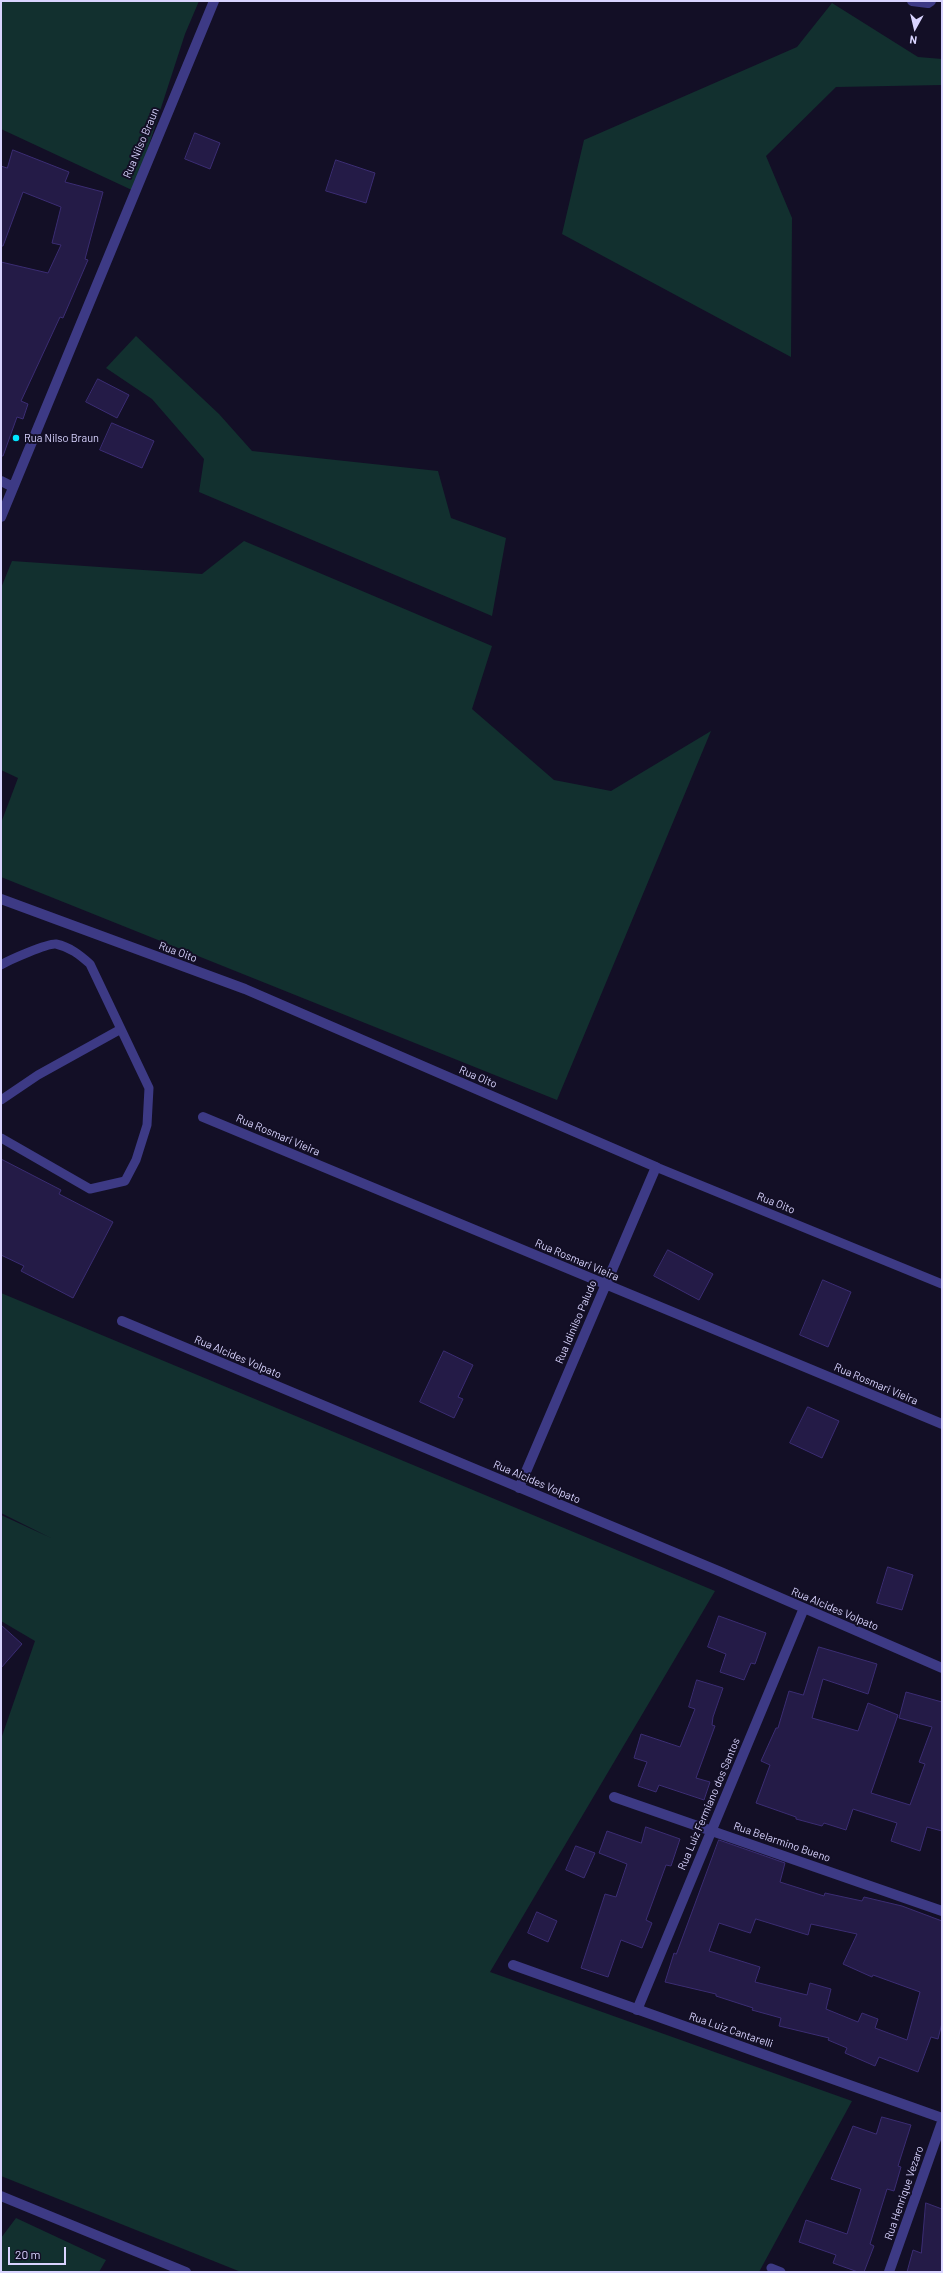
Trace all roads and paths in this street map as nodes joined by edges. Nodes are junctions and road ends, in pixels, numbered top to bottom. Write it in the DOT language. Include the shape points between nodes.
graph roads {
  1 [pos="214,1"];
  2 [pos="912,1"];
  3 [pos="930,2"];
  4 [pos="1,481"];
  5 [pos="13,487"];
  6 [pos="1,517"];
  7 [pos="1,899"];
  8 [pos="1,965"];
  9 [pos="121,1029"];
  10 [pos="1,1100"];
  11 [pos="203,1117"];
  12 [pos="1,1138"];
  13 [pos="656,1167"];
  14 [pos="606,1284"];
  15 [pos="942,1284"];
  16 [pos="122,1320"];
  17 [pos="942,1424"];
  18 [pos="519,1488"];
  19 [pos="804,1608"];
  20 [pos="942,1668"];
  21 [pos="614,1797"];
  22 [pos="711,1830"];
  23 [pos="942,1911"];
  24 [pos="513,1965"];
  25 [pos="637,2010"];
  26 [pos="942,2118"];
  27 [pos="942,2122"];
  28 [pos="1,2196"];
  29 [pos="770,2268"];
  30 [pos="186,2272"];
  31 [pos="781,2272"];
  32 [pos="889,2272"];
  1 -- 5 [label="street, Rua Nilso Braun"];
  2 -- 3 [label="street"];
  4 -- 5 [label="street"];
  5 -- 6 [label="street, Rua Nilso Braun"];
  7 -- 13 [label="street, Rua Oito" via="245,989"];
  8 -- 9 [label="lane" via="10,959 54,944 78,953 90,964"];
  9 -- 10 [label="lane" via="38,1074"];
  9 -- 12 [label="lane" via="149,1088 147,1125 136,1160 125,1181 90,1189"];
  11 -- 14 [label="street, Rua Rosmari Vieira"];
  13 -- 14 [label="street, Rua Idinilso Paludo"];
  13 -- 15 [label="lane, Rua Oito"];
  14 -- 17 [label="street, Rua Rosmari Vieira"];
  14 -- 18 [label="street, Rua Idinilso Paludo"];
  16 -- 18 [label="street, Rua Alcides Volpato"];
  18 -- 19 [label="street, Rua Alcides Volpato"];
  19 -- 20 [label="street, Rua Alcides Volpato"];
  19 -- 22 [label="street, Rua Luiz Fermiano dos Santos"];
  21 -- 22 [label="street, Rua Belarmino Bueno"];
  22 -- 23 [label="street, Rua Belarmino Bueno"];
  22 -- 25 [label="street, Rua Luiz Fermiano dos Santos"];
  24 -- 25 [label="street, Rua Luiz Cantarelli"];
  25 -- 26 [label="street, Rua Luiz Cantarelli"];
  27 -- 32 [label="street, Rua Henrique Vezaro"];
  28 -- 30 [label="street"];
  29 -- 31 [label="lane"];
}
